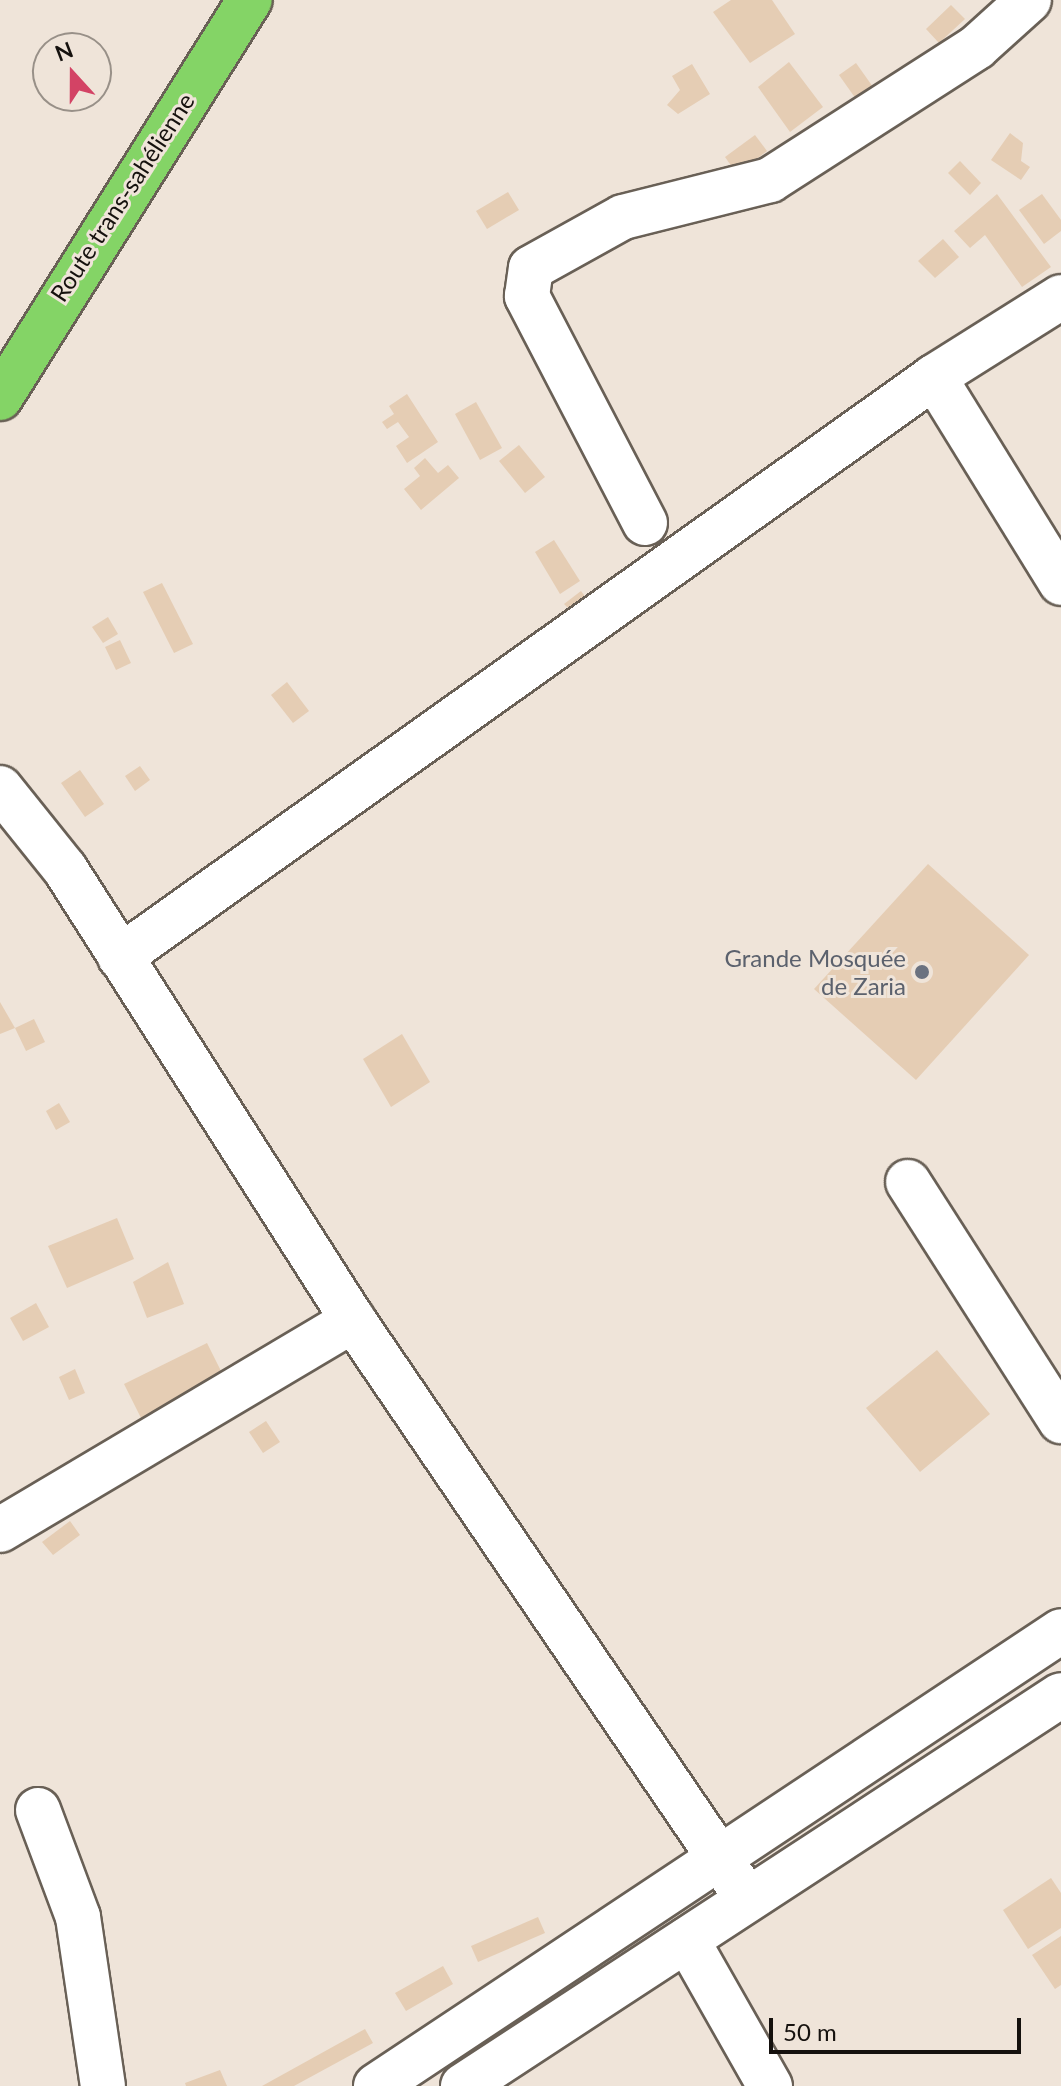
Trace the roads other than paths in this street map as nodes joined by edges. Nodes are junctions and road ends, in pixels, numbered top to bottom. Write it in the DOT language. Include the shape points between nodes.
graph roads {
  1 [pos="250,0"];
  2 [pos="1029,0"];
  3 [pos="1061,297"];
  4 [pos="934,377"];
  5 [pos="0,398"];
  6 [pos="645,523"];
  7 [pos="1061,583"];
  8 [pos="0,788"];
  9 [pos="120,957"];
  10 [pos="908,1182"];
  11 [pos="353,1320"];
  12 [pos="1061,1421"];
  13 [pos="0,1530"];
  14 [pos="1061,1631"];
  15 [pos="1061,1695"];
  16 [pos="38,1810"];
  17 [pos="718,1858"];
  18 [pos="746,1897"];
  19 [pos="687,1940"];
  20 [pos="103,2086"];
  21 [pos="376,2086"];
  22 [pos="463,2086"];
  23 [pos="770,2086"];
  1 -- 5 [label="highway, Route trans-sahélienne"];
  2 -- 6 [label="street" via="977,47 770,180 623,217 531,268 527,296"];
  3 -- 4 [label="street"];
  4 -- 7 [label="street"];
  4 -- 9 [label="street"];
  8 -- 9 [label="street"];
  9 -- 11 [label="street"];
  10 -- 12 [label="street"];
  11 -- 13 [label="street"];
  11 -- 17 [label="street"];
  14 -- 17 [label="street"];
  15 -- 18 [label="street"];
  16 -- 20 [label="street" via="78,1917"];
  17 -- 18 [label="street"];
  17 -- 21 [label="street"];
  18 -- 19 [label="street"];
  19 -- 22 [label="street"];
  19 -- 23 [label="street"];
}
